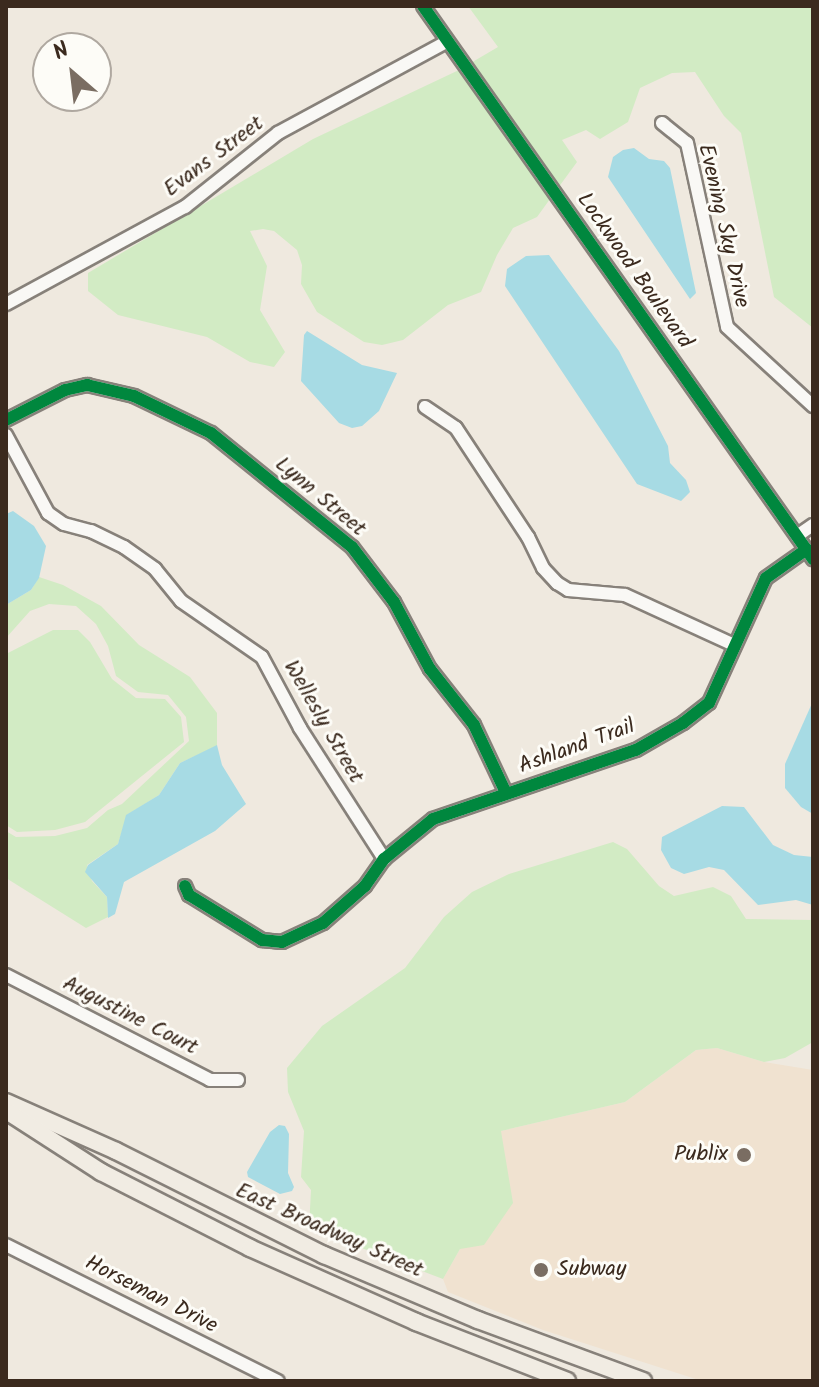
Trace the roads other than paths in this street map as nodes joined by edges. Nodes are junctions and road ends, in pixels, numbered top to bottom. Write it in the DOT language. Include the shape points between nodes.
graph roads {
  1 [pos="423,6"];
  2 [pos="446,42"];
  3 [pos="662,123"];
  4 [pos="6,304"];
  5 [pos="813,406"];
  6 [pos="425,407"];
  7 [pos="6,420"];
  8 [pos="6,435"];
  9 [pos="813,525"];
  10 [pos="797,536"];
  11 [pos="811,555"];
  12 [pos="734,645"];
  13 [pos="506,793"];
  14 [pos="384,859"];
  15 [pos="185,886"];
  16 [pos="6,975"];
  17 [pos="238,1080"];
  18 [pos="6,1102"];
  19 [pos="6,1111"];
  20 [pos="6,1245"];
  21 [pos="584,1361"];
  22 [pos="278,1381"];
  23 [pos="567,1381"];
  24 [pos="577,1381"];
  25 [pos="643,1381"];
  1 -- 2 [label="street, Lockwood Boulevard"];
  2 -- 4 [label="street, Evans Street" via="278,133 185,207"];
  2 -- 10 [label="street, Lockwood Boulevard"];
  3 -- 5 [label="street, Evening Sky Drive" via="687,143 727,327"];
  6 -- 12 [label="street" via="456,428 557,583 568,590 625,595"];
  7 -- 13 [label="street, Lynn Street" via="65,390 87,385 134,396 211,433 352,547 394,602 430,669 474,725"];
  8 -- 14 [label="street, Wellesly Street" via="48,513 124,547 155,569 181,601 262,657 320,761"];
  9 -- 10 [label="street"];
  10 -- 11 [label="street, Lockwood Boulevard"];
  11 -- 12 [label="street, Ashland Trail" via="766,578"];
  12 -- 13 [label="street, Ashland Trail" via="709,703 683,723 636,750"];
  13 -- 14 [label="street, Ashland Trail" via="433,819"];
  14 -- 15 [label="street, Ashland Trail" via="365,886 323,923 282,942 262,940 189,895"];
  16 -- 17 [label="street, Augustine Court" via="210,1080"];
  18 -- 21 [label="main road, East Broadway Street" via="324,1255"];
  19 -- 23 [label="main road, East Broadway Street" via="101,1172 250,1248 416,1322"];
  20 -- 22 [label="street, Horseman Drive"];
  21 -- 24 [label="main road"];
  21 -- 25 [label="main road, East Broadway Street"];
}
